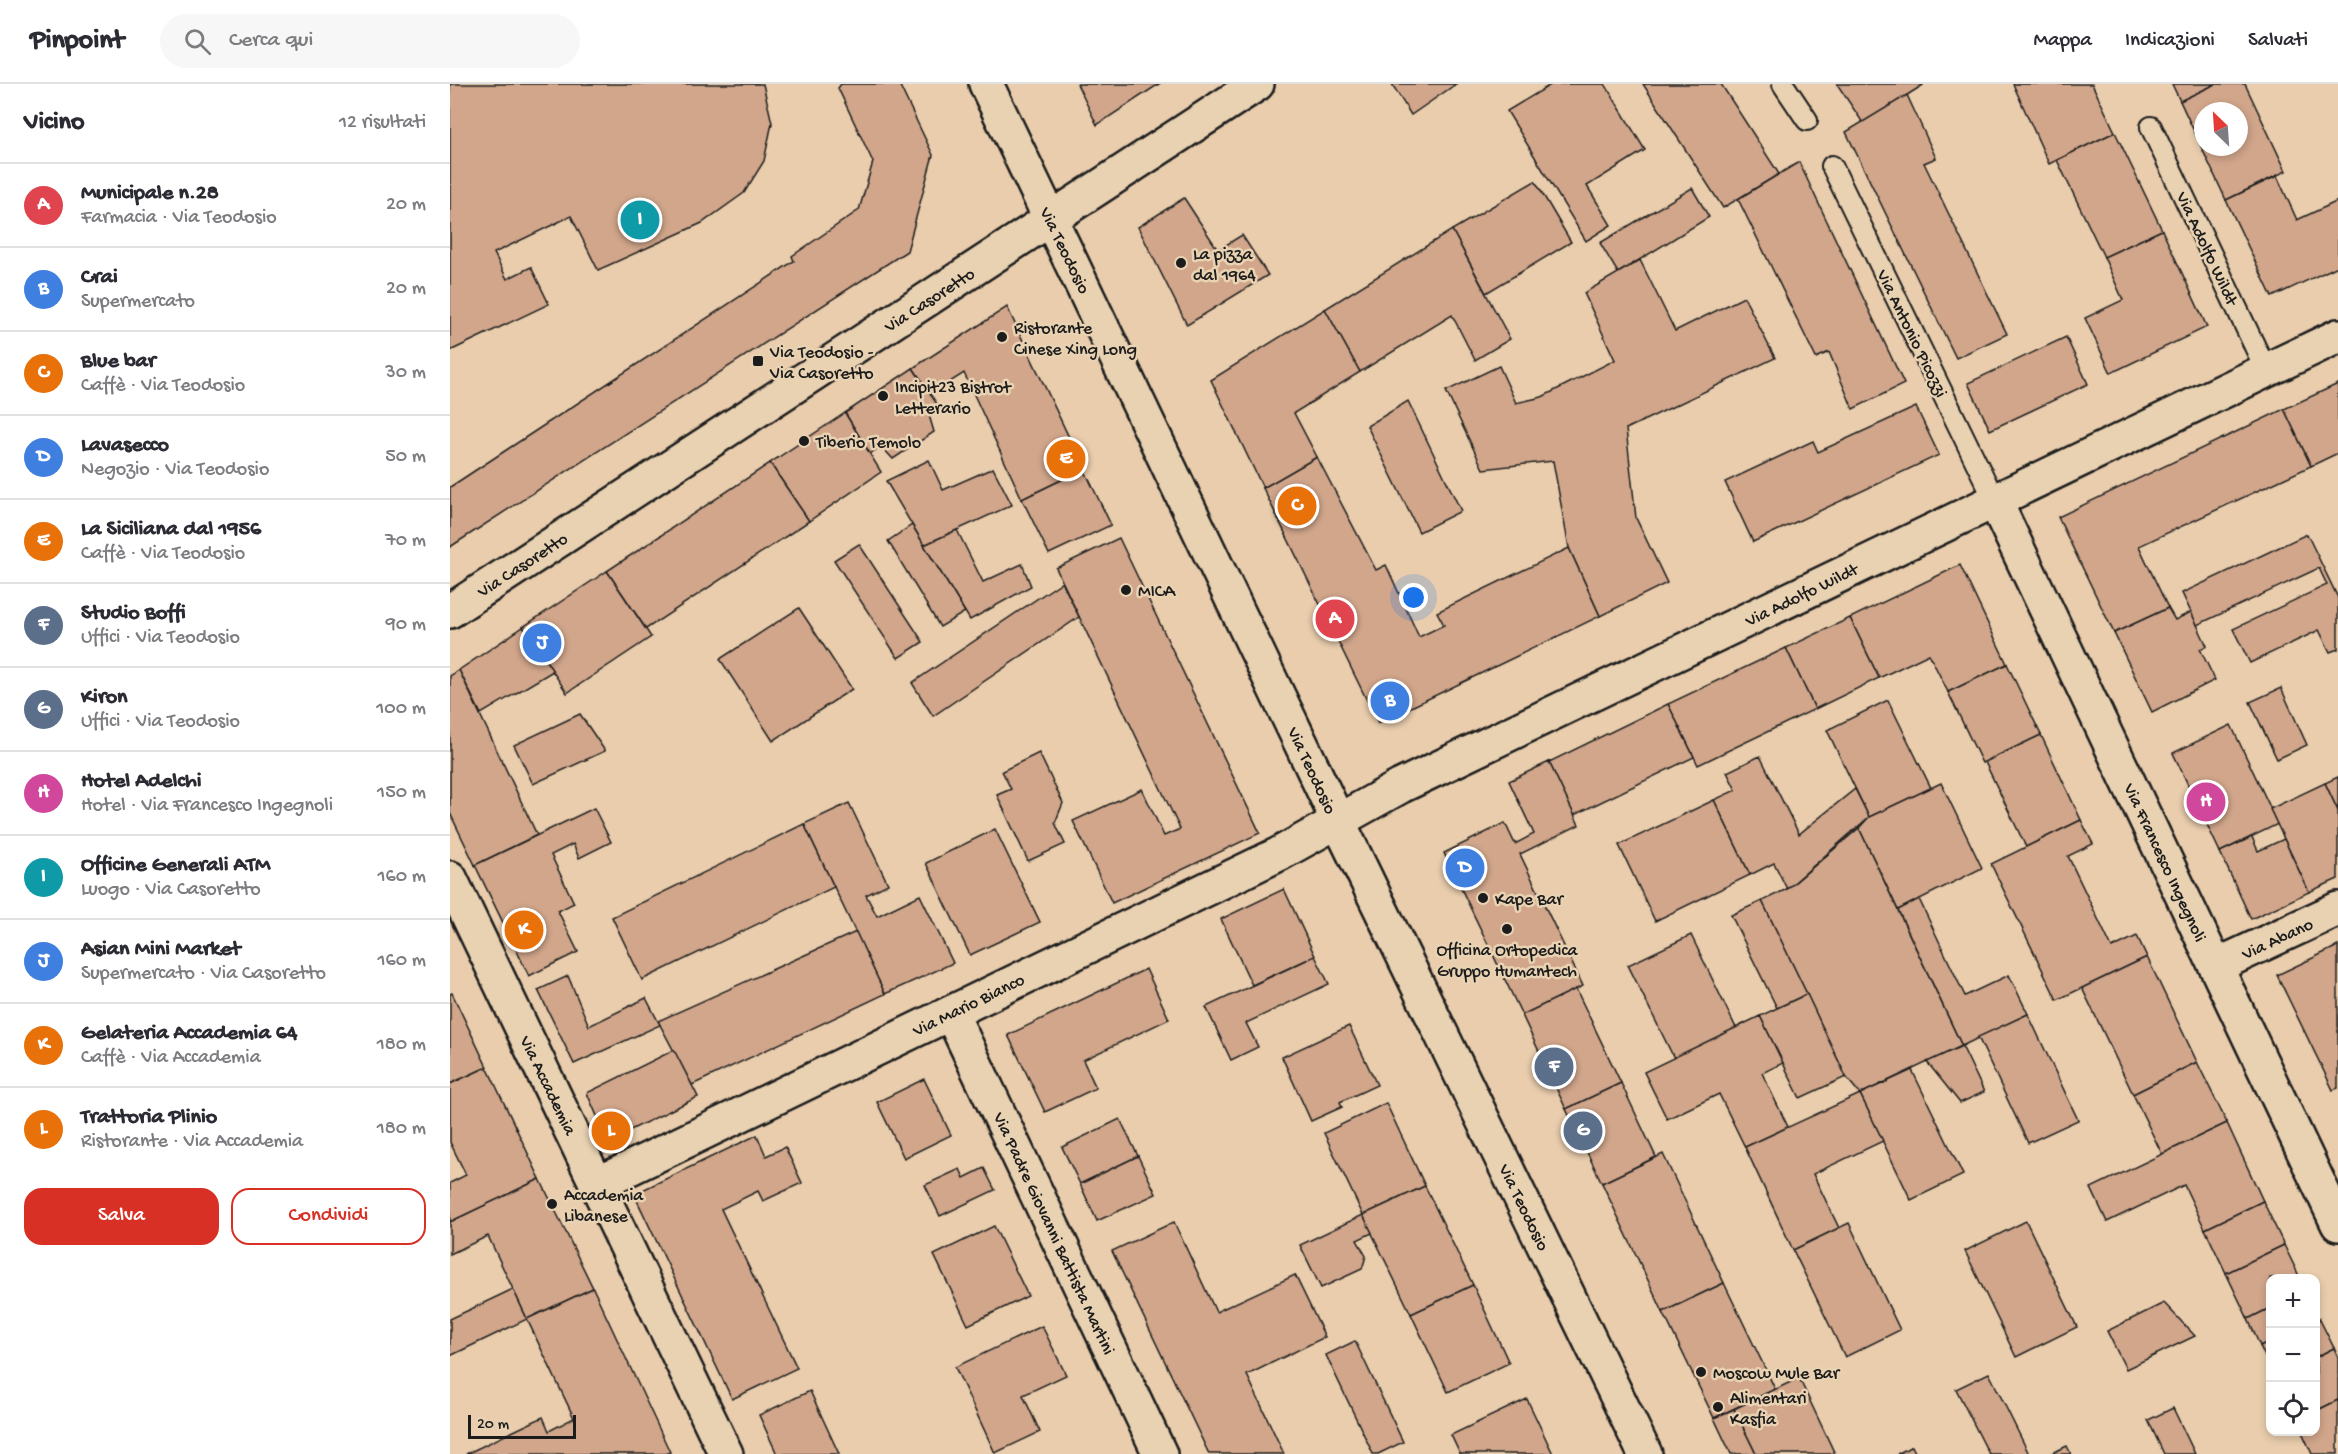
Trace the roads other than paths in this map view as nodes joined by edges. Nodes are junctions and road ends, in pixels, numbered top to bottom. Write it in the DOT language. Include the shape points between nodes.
graph roads {
  1 [pos="986,84"];
  2 [pos="1257,84"];
  3 [pos="1783,84"];
  4 [pos="1807,120"];
  5 [pos="2151,127"];
  6 [pos="1832,166"];
  7 [pos="1052,220"];
  8 [pos="2338,336"];
  9 [pos="2266,370"];
  10 [pos="1995,501"];
  11 [pos="450,611"];
  12 [pos="1338,821"];
  13 [pos="450,878"];
  14 [pos="2338,909"];
  15 [pos="2216,966"];
  16 [pos="951,1013"];
  17 [pos="597,1184"];
  18 [pos="2338,1224"];
  19 [pos="726,1454"];
  20 [pos="1160,1454"];
  21 [pos="1645,1454"];
  1 -- 7 [label="street, Via Teodosio"];
  2 -- 7 [label="street, Via Casoretto"];
  3 -- 4 [label="lane"];
  5 -- 9 [label="lane, Via Adolfo Wildt"];
  6 -- 10 [label="lane, Via Antonio Picozzi"];
  7 -- 11 [label="street, Via Casoretto"];
  7 -- 12 [label="street, Via Teodosio"];
  8 -- 9 [label="street, Via Adolfo Wildt"];
  9 -- 10 [label="street, Via Adolfo Wildt"];
  10 -- 12 [label="street, Via Adolfo Wildt" via="1401,786"];
  10 -- 15 [label="street, Via Francesco Ingegnoli"];
  12 -- 16 [label="street, Via Mario Bianco" via="1279,854"];
  12 -- 21 [label="street, Via Teodosio"];
  13 -- 17 [label="street, Via Accademia"];
  14 -- 15 [label="street, Via Abano"];
  15 -- 18 [label="street, Via Francesco Ingegnoli"];
  16 -- 17 [label="street, Via Mario Bianco"];
  16 -- 20 [label="street, Via Padre Giovanni Battista Martini"];
  17 -- 19 [label="street, Via Accademia"];
}
